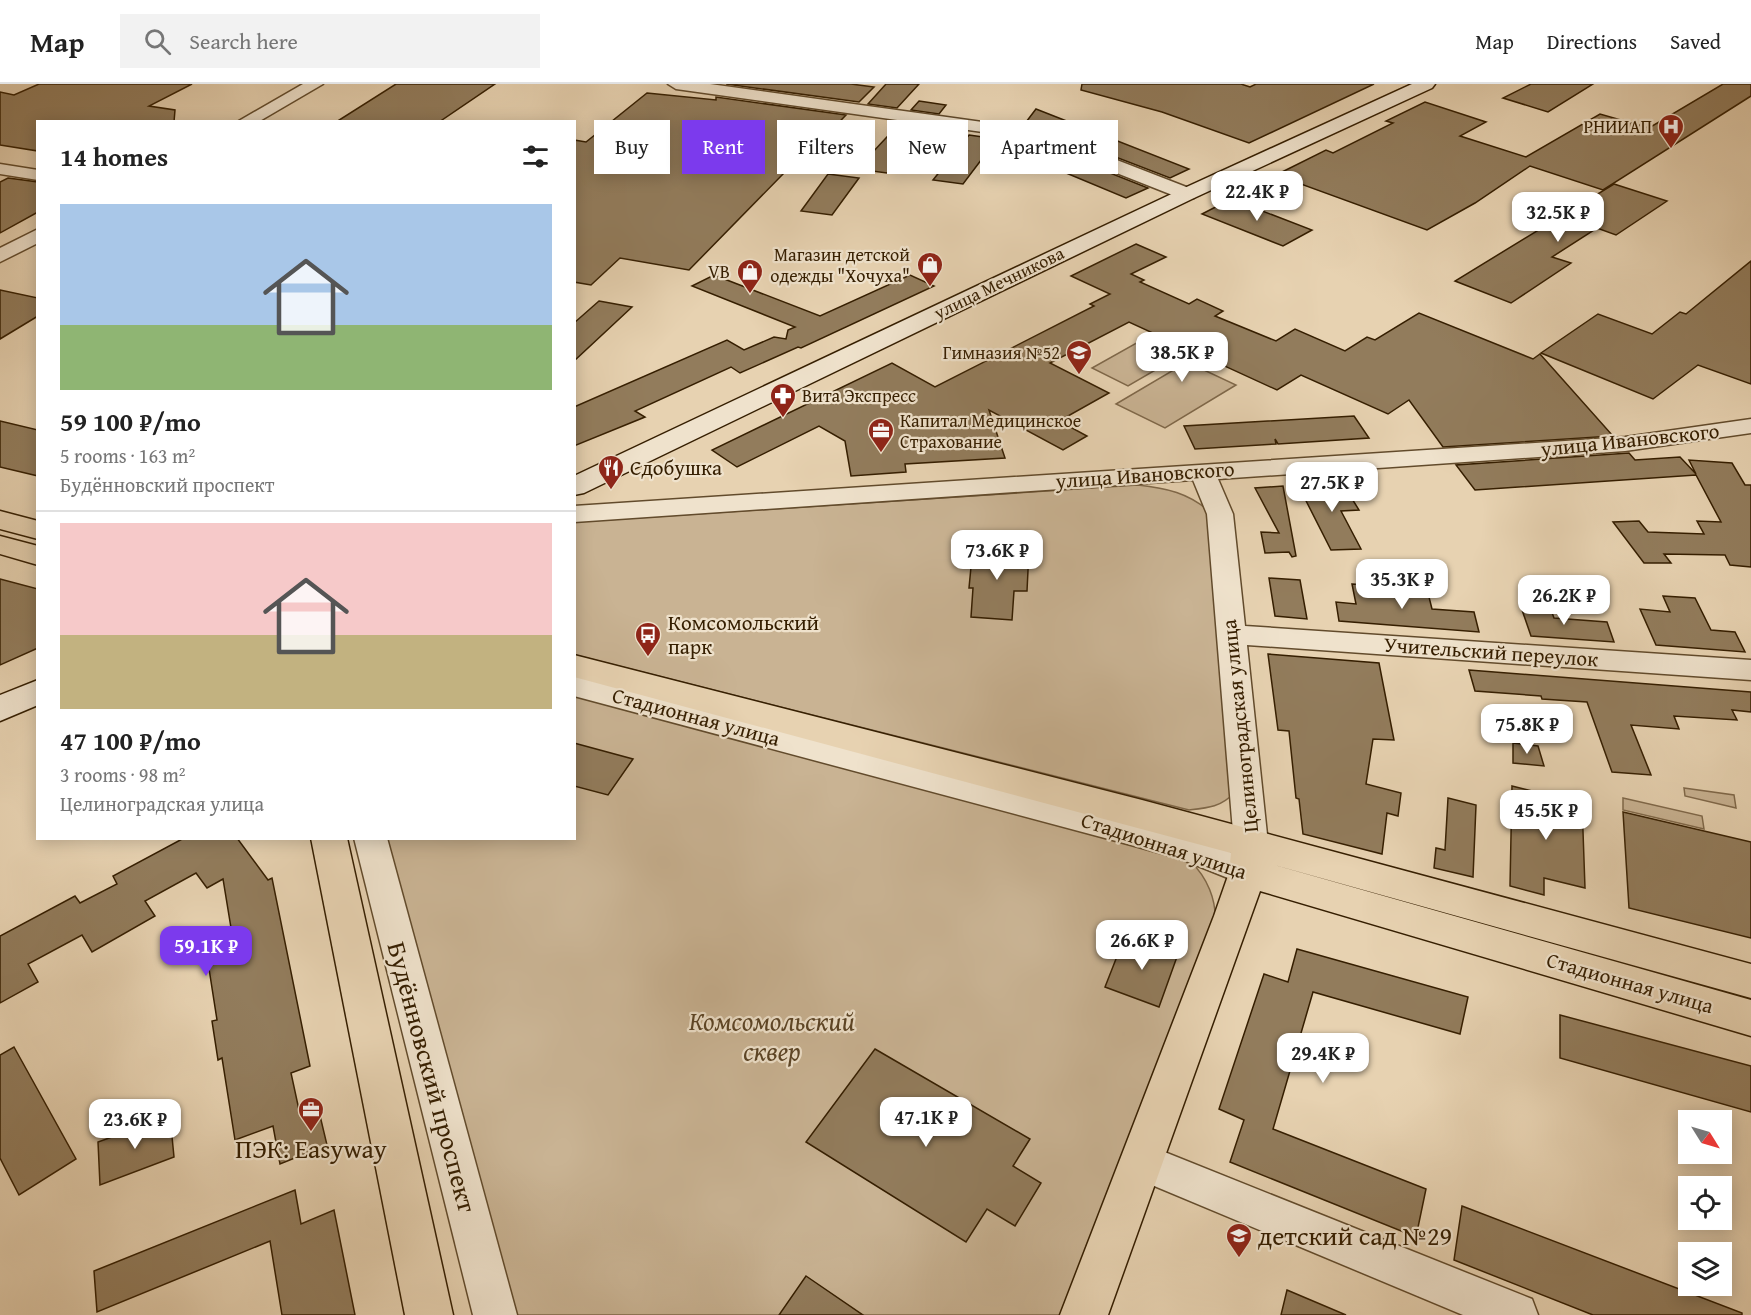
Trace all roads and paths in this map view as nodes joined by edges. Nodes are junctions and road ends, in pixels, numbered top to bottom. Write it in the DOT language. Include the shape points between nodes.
graph roads {
  1 [pos="315,84"];
  2 [pos="676,84"];
  3 [pos="1426,84"];
  4 [pos="249,120"];
  5 [pos="0,169"];
  6 [pos="36,175"];
  7 [pos="1187,194"];
  8 [pos="36,237"];
  9 [pos="0,256"];
  10 [pos="1748,432"];
  11 [pos="1202,471"];
  12 [pos="585,482"];
  13 [pos="609,512"];
  14 [pos="576,514"];
  15 [pos="0,520"];
  16 [pos="36,529"];
  17 [pos="0,545"];
  18 [pos="36,555"];
  19 [pos="1231,634"];
  20 [pos="576,667"];
  21 [pos="1751,670"];
  22 [pos="576,687"];
  23 [pos="36,692"];
  24 [pos="0,709"];
  25 [pos="329,840"];
  26 [pos="371,840"];
  27 [pos="1249,859"];
  28 [pos="1751,981"];
  29 [pos="1751,1018"];
  30 [pos="1142,1162"];
  31 [pos="429,1315"];
  32 [pos="495,1315"];
  33 [pos="1084,1315"];
  34 [pos="1516,1315"];
  1 -- 4 [label="street"];
  2 -- 7 [label="street" via="1011,131 1049,140"];
  3 -- 7 [label="main road, улица Мечникова"];
  5 -- 6 [label="street"];
  7 -- 12 [label="main road, улица Мечникова"];
  8 -- 9 [label="street"];
  10 -- 11 [label="street, улица Ивановского" via="1625,444"];
  11 -- 13 [label="street, улица Ивановского"];
  11 -- 19 [label="street, Целиноградская улица" via="1220,514"];
  12 -- 13 [label="street" via="587,499"];
  13 -- 14 [label="street, улица Ивановского"];
  15 -- 16 [label="main road"];
  17 -- 18 [label="main road"];
  19 -- 21 [label="street, Учительский переулок"];
  19 -- 27 [label="street, Целиноградская улица"];
  20 -- 27 [label="main road, Стадионная улица"];
  22 -- 27 [label="street, Стадионная улица" via="1186,848"];
  23 -- 24 [label="main road"];
  25 -- 31 [label="main road, Будённовский проспект"];
  26 -- 32 [label="street, Будённовский проспект"];
  27 -- 28 [label="main road, Стадионная улица"];
  27 -- 29 [label="main road, Стадионная улица"];
  27 -- 30 [label="main road, Целиноградская улица"];
  30 -- 33 [label="main road, Целиноградская улица"];
  30 -- 34 [label="street"];
}
